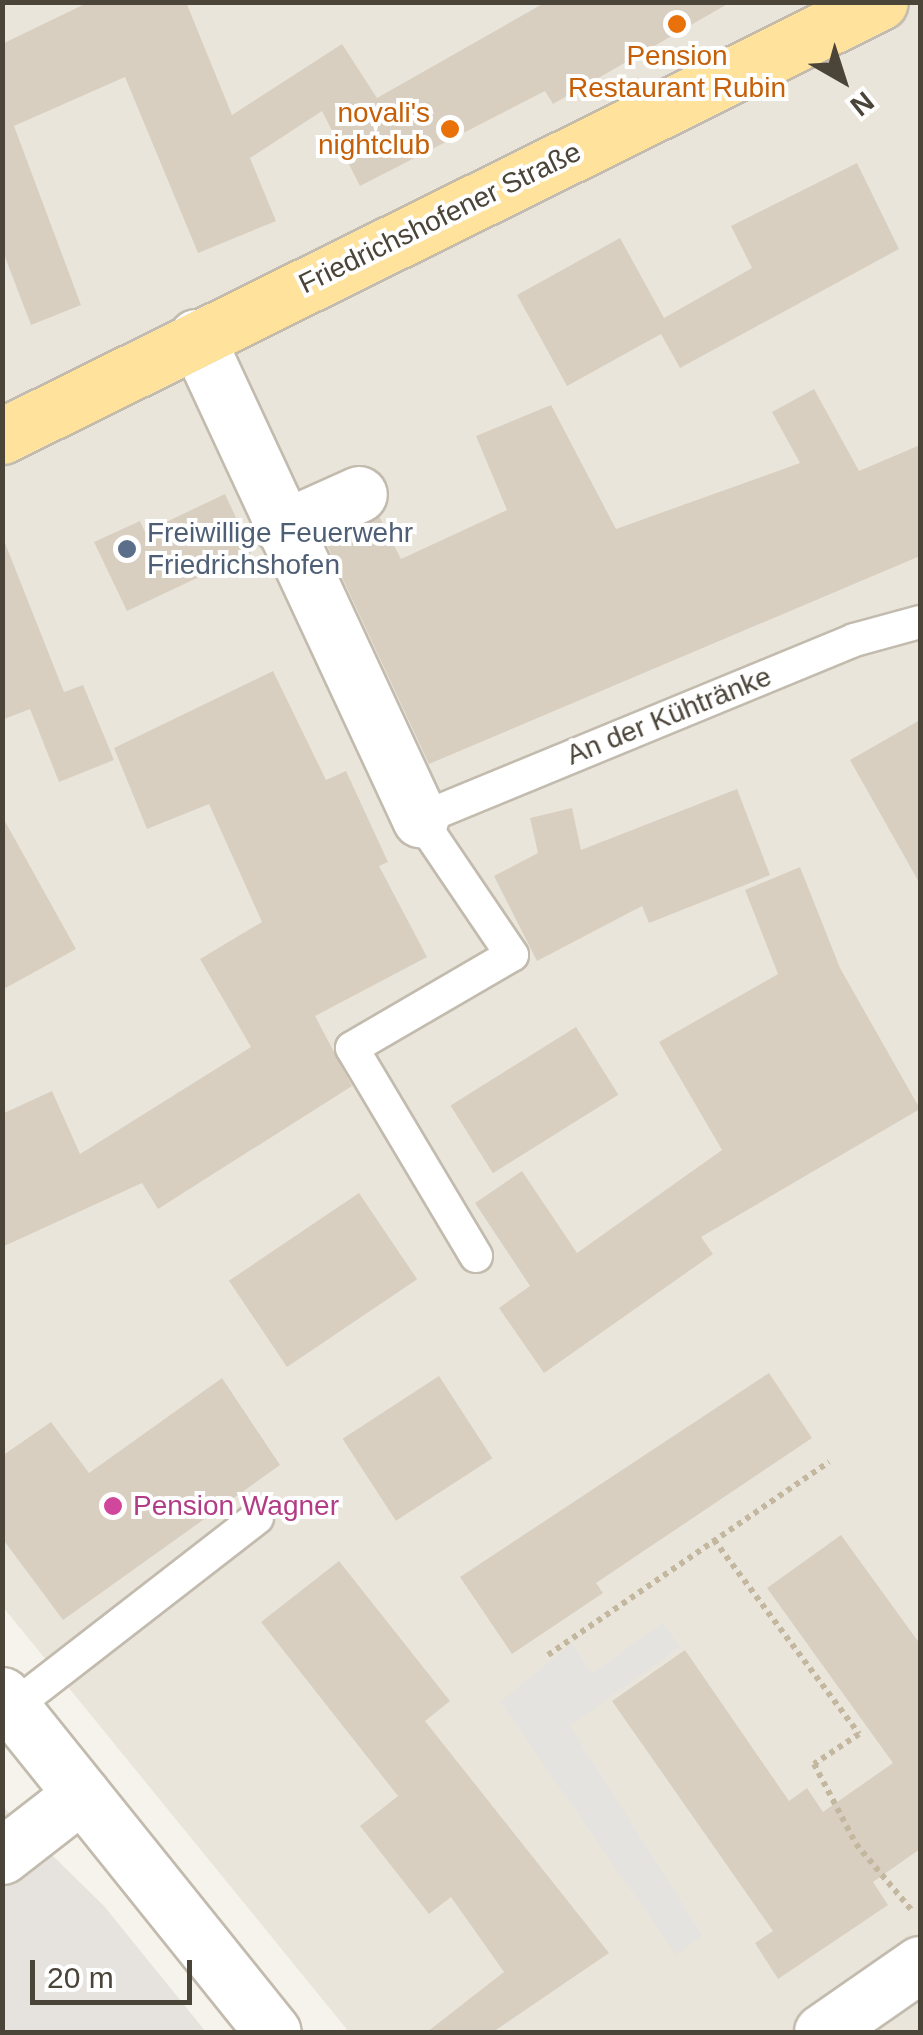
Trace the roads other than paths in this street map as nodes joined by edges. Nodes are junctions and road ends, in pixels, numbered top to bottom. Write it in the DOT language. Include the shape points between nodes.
graph roads {
  1 [pos="880,2"];
  2 [pos="196,337"];
  3 [pos="2,436"];
  4 [pos="359,494"];
  5 [pos="283,528"];
  6 [pos="920,622"];
  7 [pos="420,819"];
  8 [pos="476,1256"];
  9 [pos="256,1518"];
  10 [pos="8,1701"];
  11 [pos="82,1794"];
  12 [pos="2,1856"];
  13 [pos="920,1964"];
  14 [pos="273,2032"];
  15 [pos="822,2032"];
  1 -- 2 [label="main road, Friedrichshofener Straße"];
  2 -- 3 [label="main road, Friedrichshofener Straße"];
  2 -- 5 [label="street"];
  4 -- 5 [label="street"];
  5 -- 7 [label="street"];
  6 -- 7 [label="lane, An der Kühtränke" via="854,640"];
  7 -- 8 [label="lane" via="512,955 352,1048"];
  9 -- 10 [label="lane"];
  10 -- 11 [label="street"];
  11 -- 12 [label="street"];
  11 -- 14 [label="street"];
  13 -- 15 [label="street"];
}
